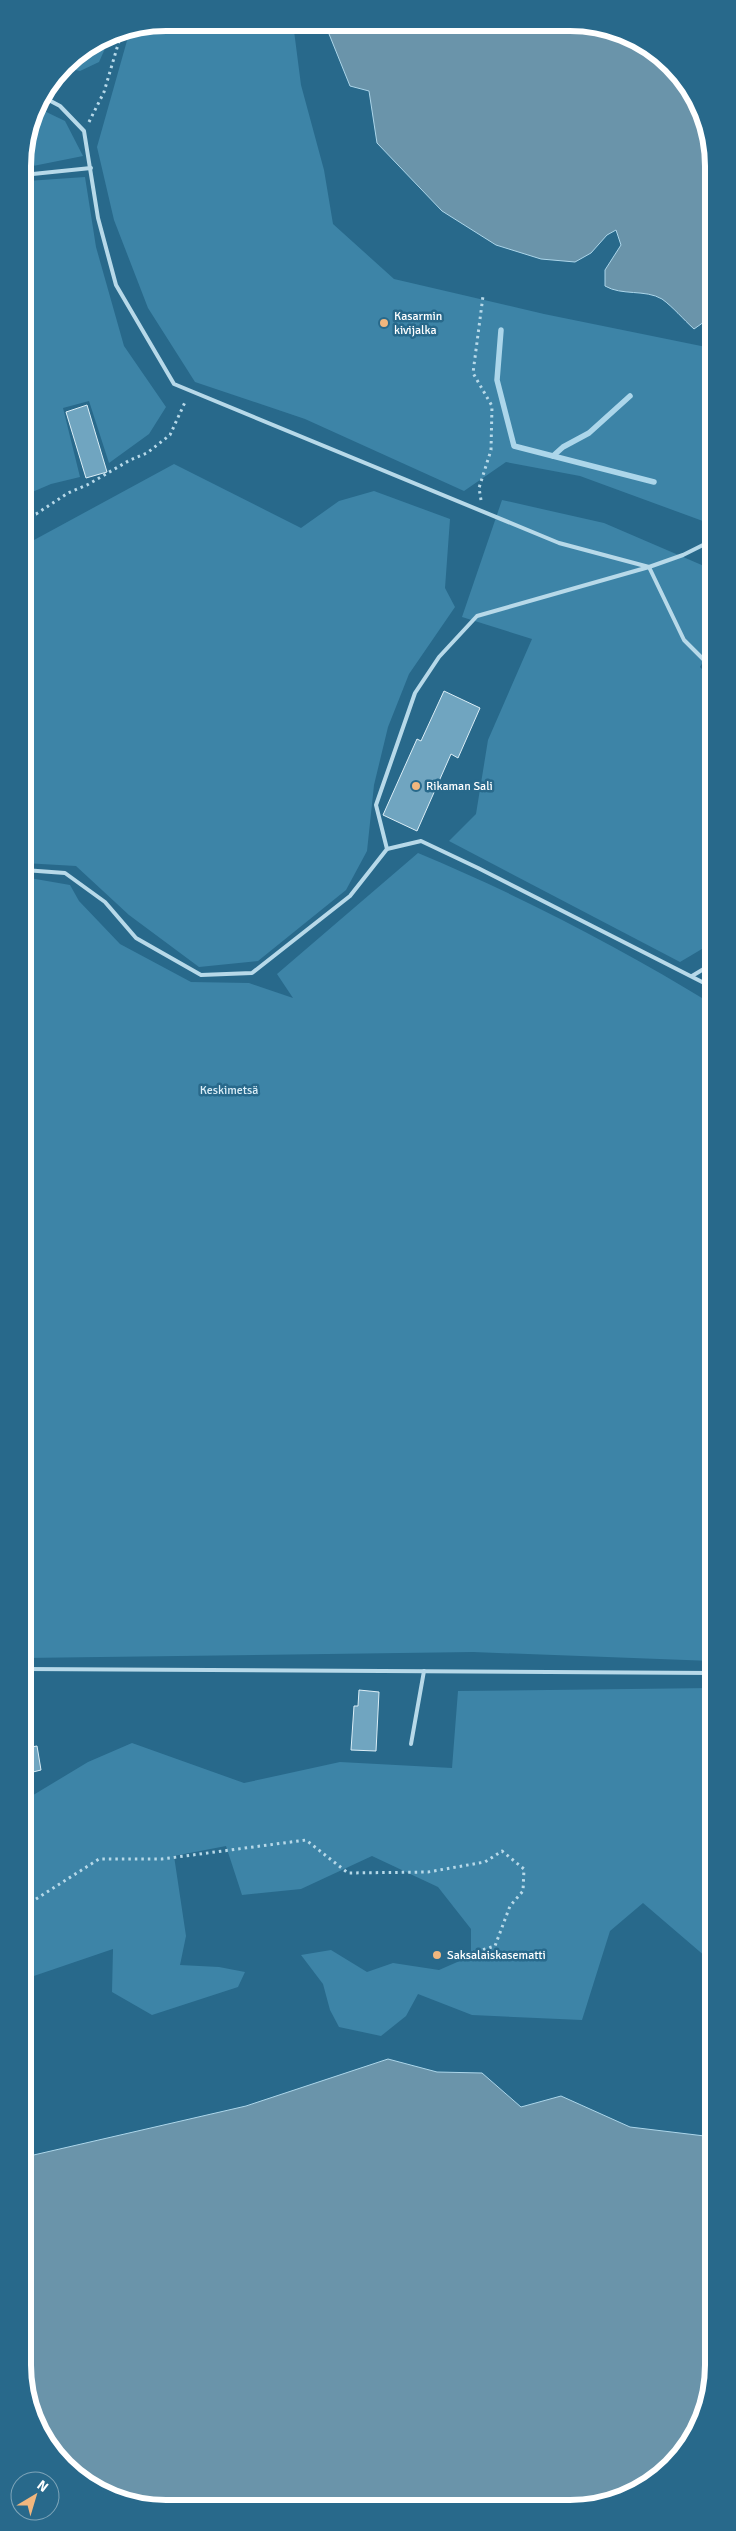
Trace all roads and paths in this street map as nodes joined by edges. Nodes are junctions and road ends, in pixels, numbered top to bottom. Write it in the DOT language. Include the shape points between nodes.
graph roads {
  1 [pos="119,40"];
  2 [pos="49,100"];
  3 [pos="84,131"];
  4 [pos="91,168"];
  5 [pos="32,174"];
  6 [pos="483,296"];
  7 [pos="189,390"];
  8 [pos="482,513"];
  9 [pos="32,514"];
  10 [pos="705,544"];
  11 [pos="649,567"];
  12 [pos="705,661"];
  13 [pos="387,849"];
  14 [pos="32,871"];
  15 [pos="705,968"];
  16 [pos="692,976"];
  17 [pos="705,983"];
  18 [pos="31,1669"];
  19 [pos="424,1671"];
  20 [pos="704,1673"];
  21 [pos="411,1744"];
  22 [pos="31,1902"];
  23 [pos="463,1956"];
  1 -- 3 [label="path" via="104,92"];
  2 -- 3 [label="lane" via="60,106"];
  3 -- 4 [label="lane"];
  4 -- 5 [label="lane"];
  4 -- 7 [label="lane" via="98,218 116,285 174,384"];
  6 -- 8 [label="path" via="473,373 492,406 491,450 479,488"];
  7 -- 8 [label="lane"];
  7 -- 9 [label="path" via="185,407 170,435 147,452"];
  8 -- 11 [label="lane" via="559,543"];
  10 -- 11 [label="lane"];
  11 -- 12 [label="lane" via="684,640"];
  11 -- 13 [label="lane" via="477,616 439,657 415,693 376,805"];
  13 -- 14 [label="lane" via="350,896 252,973 201,975 136,938 105,902 66,873"];
  13 -- 16 [label="lane" via="421,841"];
  15 -- 16 [label="lane"];
  16 -- 17 [label="lane"];
  18 -- 19 [label="lane"];
  19 -- 20 [label="lane"];
  19 -- 21 [label="lane"];
  22 -- 23 [label="path" via="99,1859 162,1860 306,1840 348,1873 428,1872 486,1862 502,1851 524,1869 523,1891 510,1906 495,1946"];
}
